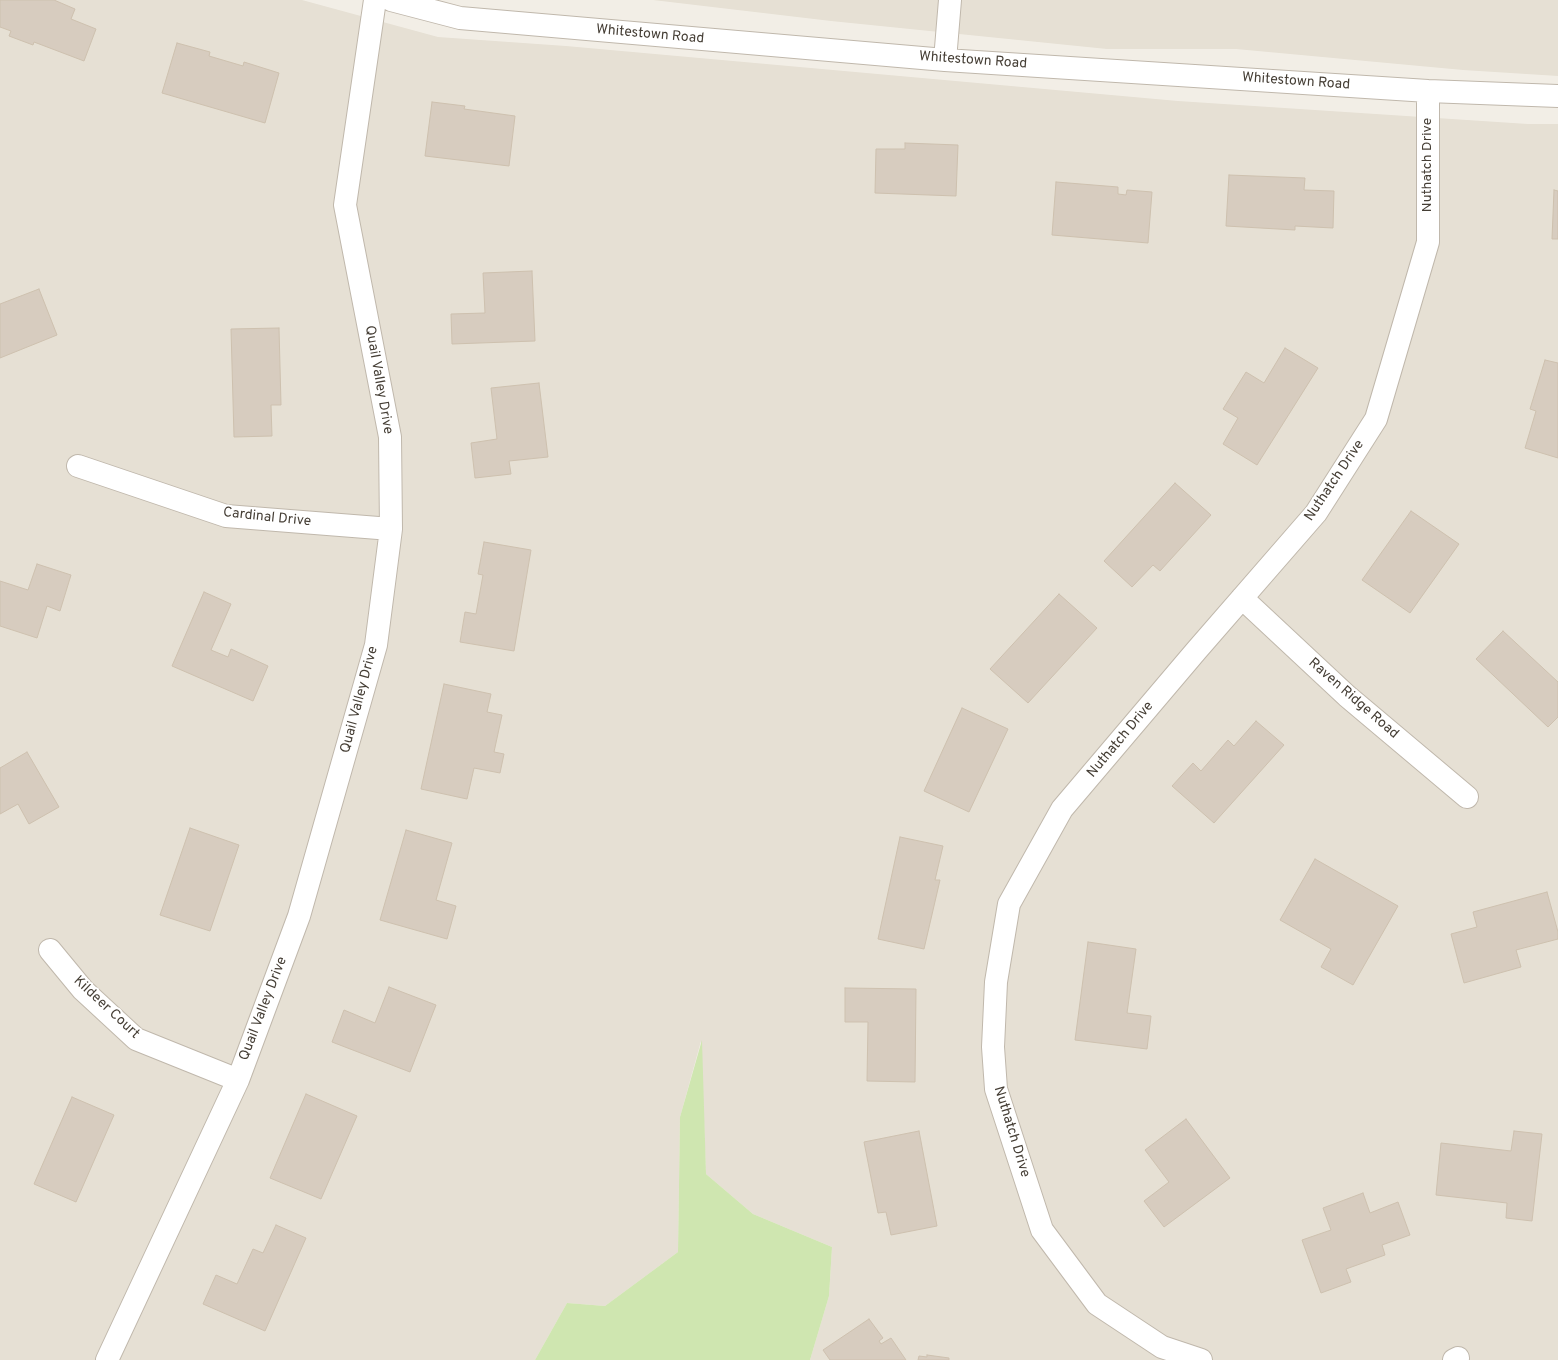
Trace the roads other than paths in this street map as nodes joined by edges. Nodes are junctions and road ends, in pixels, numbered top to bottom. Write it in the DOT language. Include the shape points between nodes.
graph roads {
  1 [pos="375,0"];
  2 [pos="391,0"];
  3 [pos="950,0"];
  4 [pos="945,60"];
  5 [pos="1428,91"];
  6 [pos="1558,96"];
  7 [pos="78,466"];
  8 [pos="391,529"];
  9 [pos="1242,598"];
  10 [pos="1467,797"];
  11 [pos="50,950"];
  12 [pos="238,1080"];
  13 [pos="107,1360"];
  14 [pos="1201,1360"];
  1 -- 8 [label="street, Quail Valley Drive" via="345,205 390,437"];
  2 -- 4 [label="street, Whitestown Road" via="460,18"];
  3 -- 4 [label="street"];
  4 -- 5 [label="street, Whitestown Road"];
  5 -- 6 [label="street, Whitestown Road"];
  5 -- 9 [label="street, Nuthatch Drive" via="1428,242 1376,419 1316,513"];
  7 -- 8 [label="street, Cardinal Drive" via="226,516"];
  8 -- 12 [label="street, Quail Valley Drive" via="376,645 299,916"];
  9 -- 10 [label="street, Raven Ridge Road" via="1347,696"];
  9 -- 14 [label="street, Nuthatch Drive" via="1062,809 1009,904 996,982 993,1048 996,1089 1042,1230 1097,1304 1162,1347"];
  11 -- 12 [label="street, Kildeer Court" via="83,990 136,1039"];
  12 -- 13 [label="street, Quail Valley Drive"];
}
